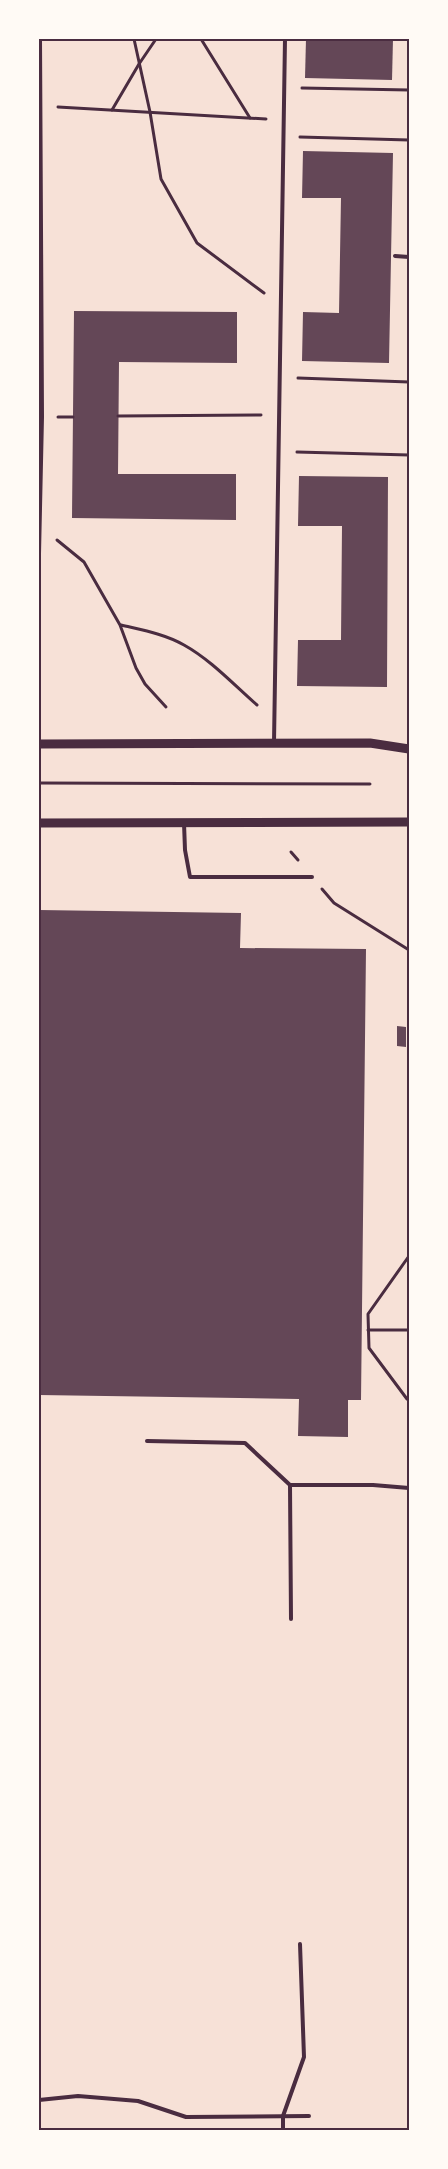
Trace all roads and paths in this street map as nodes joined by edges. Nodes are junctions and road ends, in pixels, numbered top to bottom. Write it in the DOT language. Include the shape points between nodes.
graph roads {
  1 [pos="40,39"];
  2 [pos="134,39"];
  3 [pos="156,39"];
  4 [pos="201,39"];
  5 [pos="285,39"];
  6 [pos="139,64"];
  7 [pos="285,88"];
  8 [pos="409,90"];
  9 [pos="40,106"];
  10 [pos="52,107"];
  11 [pos="112,110"];
  12 [pos="150,112"];
  13 [pos="251,118"];
  14 [pos="271,119"];
  15 [pos="284,136"];
  16 [pos="409,140"];
  17 [pos="395,256"];
  18 [pos="409,257"];
  19 [pos="281,304"];
  20 [pos="280,378"];
  21 [pos="409,382"];
  22 [pos="280,415"];
  23 [pos="118,416"];
  24 [pos="40,434"];
  25 [pos="279,451"];
  26 [pos="409,455"];
  27 [pos="39,526"];
  28 [pos="39,554"];
  29 [pos="120,625"];
  30 [pos="166,707"];
  31 [pos="260,708"];
  32 [pos="274,743"];
  33 [pos="39,744"];
  34 [pos="409,749"];
  35 [pos="39,783"];
  36 [pos="370,784"];
  37 [pos="409,822"];
  38 [pos="39,823"];
  39 [pos="184,823"];
  40 [pos="291,852"];
  41 [pos="312,877"];
  42 [pos="409,950"];
  43 [pos="409,1256"];
  44 [pos="368,1330"];
  45 [pos="408,1330"];
  46 [pos="407,1399"];
  47 [pos="147,1441"];
  48 [pos="290,1485"];
  49 [pos="409,1488"];
  50 [pos="291,1619"];
  51 [pos="300,1944"];
  52 [pos="39,2100"];
  53 [pos="284,2116"];
  54 [pos="308,2116"];
  55 [pos="283,2130"];
  1 -- 9 [label="lane"];
  2 -- 6 [label="path"];
  3 -- 6 [label="path"];
  4 -- 13 [label="path"];
  5 -- 7 [label="lane"];
  6 -- 11 [label="path"];
  6 -- 12 [label="path"];
  7 -- 8 [label="path"];
  7 -- 15 [label="lane"];
  9 -- 24 [label="lane"];
  10 -- 11 [label="path"];
  11 -- 12 [label="path"];
  12 -- 13 [label="path"];
  12 -- 19 [label="path" via="161,179 197,243"];
  13 -- 14 [label="path"];
  15 -- 16 [label="path"];
  15 -- 19 [label="lane"];
  17 -- 18 [label="lane"];
  19 -- 20 [label="lane"];
  20 -- 21 [label="path"];
  20 -- 22 [label="lane"];
  22 -- 23 [label="path"];
  22 -- 25 [label="lane"];
  24 -- 27 [label="lane"];
  25 -- 26 [label="path"];
  25 -- 32 [label="lane"];
  27 -- 28 [label="lane"];
  27 -- 29 [label="path" via="84,562"];
  29 -- 30 [label="path" via="136,668 145,684"];
  29 -- 31 [label="path" via="184,645"];
  32 -- 33 [label="street"];
  32 -- 34 [label="street" via="370,743"];
  35 -- 36 [label="path"];
  37 -- 39 [label="street"];
  38 -- 39 [label="street"];
  39 -- 41 [label="lane" via="190,877"];
  40 -- 41 [label="path"];
  41 -- 42 [label="path" via="334,903"];
  43 -- 44 [label="path" via="368,1314"];
  44 -- 45 [label="path"];
  44 -- 46 [label="path" via="369,1348"];
  47 -- 48 [label="lane" via="245,1443"];
  48 -- 49 [label="lane"];
  48 -- 50 [label="lane"];
  51 -- 53 [label="lane" via="304,2057"];
  52 -- 53 [label="lane" via="78,2096 138,2101 186,2117"];
  53 -- 54 [label="lane"];
  53 -- 55 [label="lane"];
}
